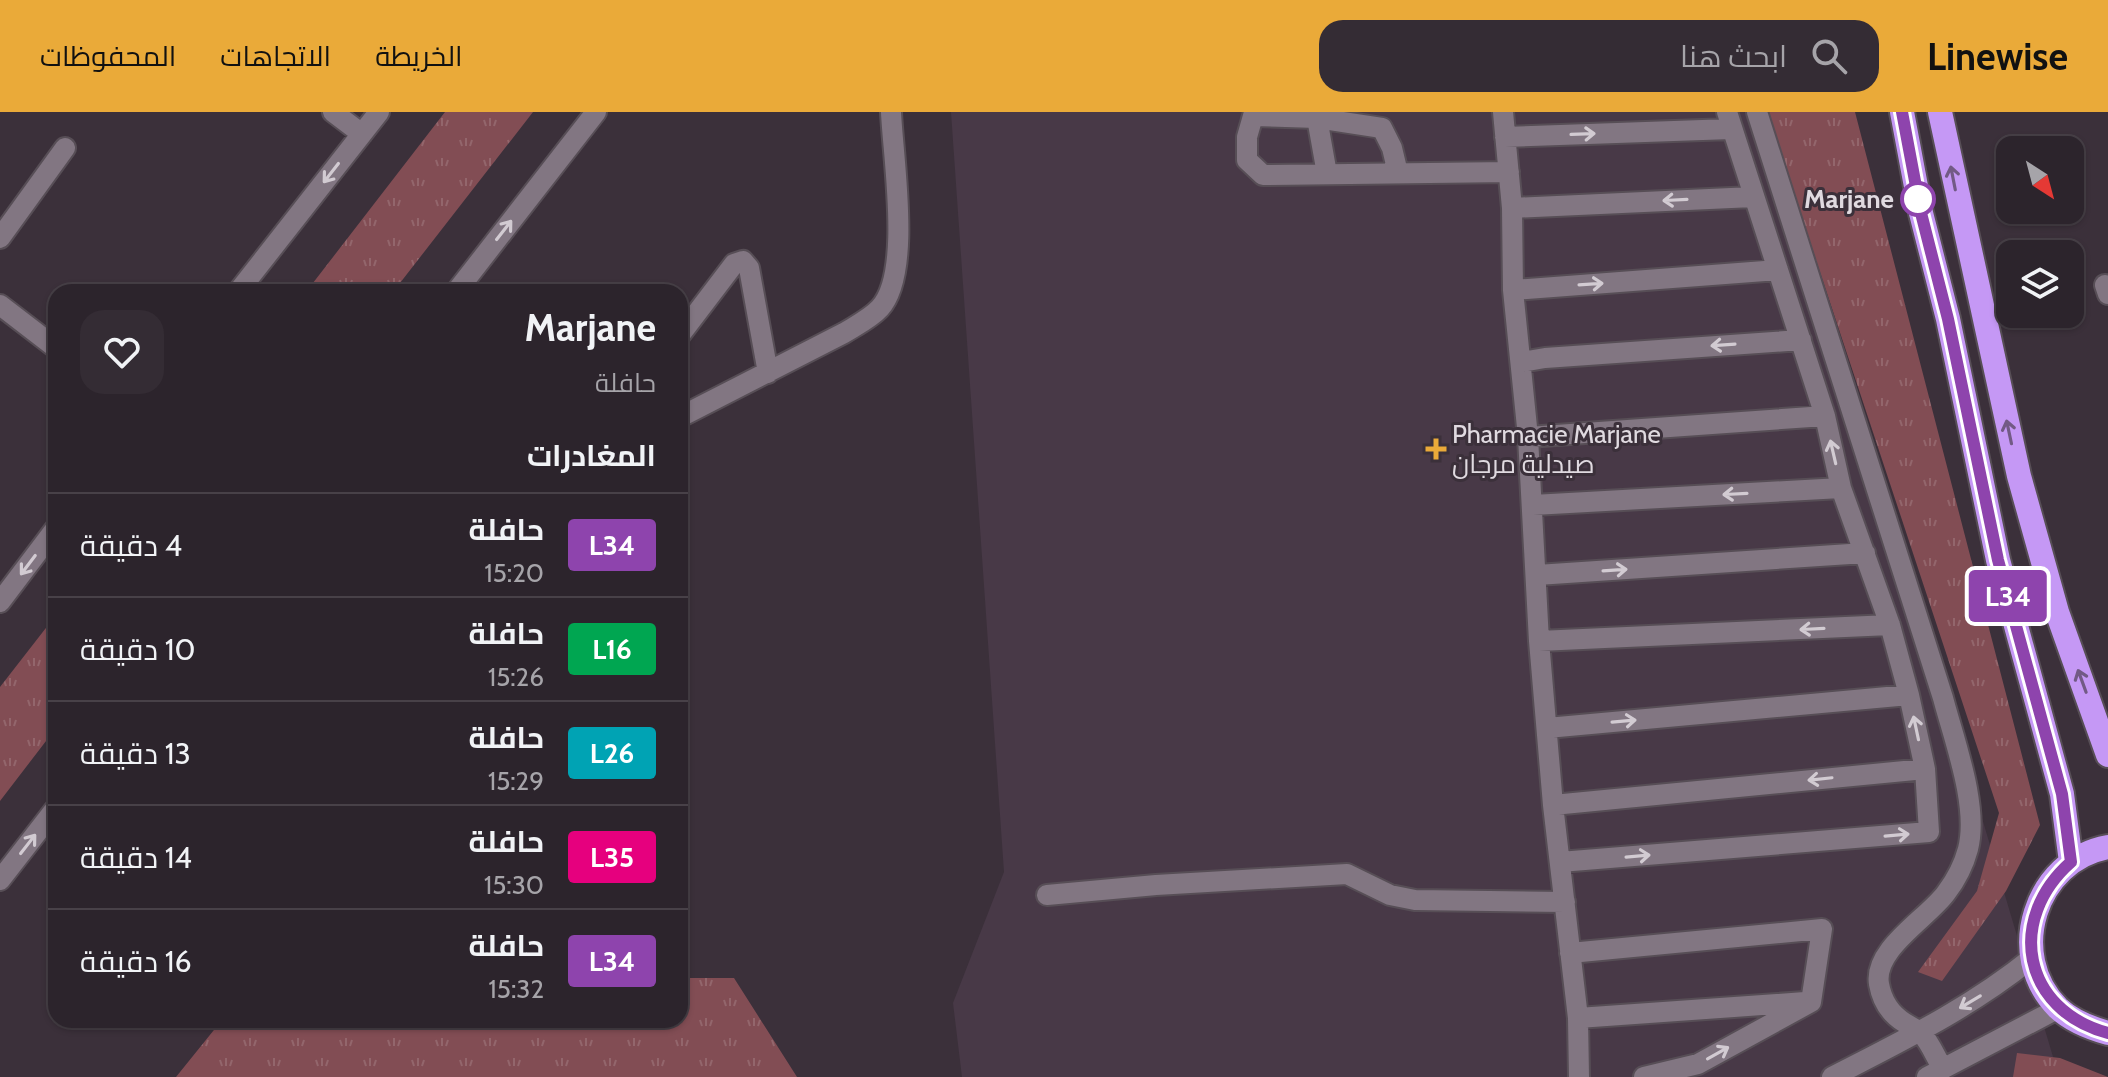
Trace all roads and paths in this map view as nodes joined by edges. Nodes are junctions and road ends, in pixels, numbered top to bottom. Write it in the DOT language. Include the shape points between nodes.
graph roads {
  1 [pos="333,112"];
  2 [pos="379,112"];
  3 [pos="596,112"];
  4 [pos="891,112"];
  5 [pos="1503,112"];
  6 [pos="1757,112"];
  7 [pos="1902,112"];
  8 [pos="1940,112"];
  9 [pos="1317,118"];
  10 [pos="1729,120"];
  11 [pos="362,134"];
  12 [pos="1505,137"];
  13 [pos="65,148"];
  14 [pos="1509,172"];
  15 [pos="1398,173"];
  16 [pos="1327,174"];
  17 [pos="1753,197"];
  18 [pos="1512,208"];
  19 [pos="0,238"];
  20 [pos="1778,270"];
  21 [pos="244,284"];
  22 [pos="462,284"];
  23 [pos="1513,290"];
  24 [pos="0,305"];
  25 [pos="688,324"];
  26 [pos="1801,340"];
  27 [pos="48,342"];
  28 [pos="1522,362"];
  29 [pos="768,373"];
  30 [pos="688,413"];
  31 [pos="1825,416"];
  32 [pos="1528,437"];
  33 [pos="1841,488"];
  34 [pos="1533,505"];
  35 [pos="48,539"];
  36 [pos="1865,553"];
  37 [pos="1537,575"];
  38 [pos="0,602"];
  39 [pos="1890,625"];
  40 [pos="1539,641"];
  41 [pos="1909,695"];
  42 [pos="1547,728"];
  43 [pos="2108,755"];
  44 [pos="1925,769"];
  45 [pos="1553,805"];
  46 [pos="48,818"];
  47 [pos="2108,847"];
  48 [pos="1560,862"];
  49 [pos="2071,862"];
  50 [pos="0,880"];
  51 [pos="1047,895"];
  52 [pos="1565,902"];
  53 [pos="1570,953"];
  54 [pos="2033,957"];
  55 [pos="1811,1002"];
  56 [pos="2059,1008"];
  57 [pos="1578,1018"];
  58 [pos="1920,1032"];
  59 [pos="2108,1033"];
  60 [pos="1969,1067"];
  61 [pos="1935,1073"];
  62 [pos="1579,1077"];
  63 [pos="1644,1077"];
  64 [pos="1832,1077"];
  1 -- 11 [label="street"];
  2 -- 11 [label="street"];
  22 -- 3 [label="street, one-way"];
  4 -- 29 [label="street" via="900,254 895,281 868,318"];
  5 -- 12 [label="street"];
  6 -- 58 [label="street" via="1943,698 1966,787 1971,825 1960,870 1879,969 1886,1006"];
  7 -- 49 [label="highway" via="1998,560 2062,794"];
  43 -- 8 [label="highway, one-way" via="2057,612 2019,476"];
  9 -- 15 [label="street" via="1382,128"];
  9 -- 16 [label="street"];
  9 -- 16 [label="street" via="1253,116 1247,160 1263,175"];
  12 -- 10 [label="street, one-way"];
  10 -- 17 [label="street"];
  11 -- 21 [label="street, one-way"];
  12 -- 14 [label="street"];
  13 -- 19 [label="street"];
  14 -- 15 [label="street"];
  14 -- 18 [label="street"];
  15 -- 16 [label="street"];
  17 -- 18 [label="street, one-way"];
  17 -- 20 [label="street"];
  18 -- 23 [label="street"];
  23 -- 20 [label="street, one-way"];
  20 -- 26 [label="street"];
  23 -- 28 [label="street"];
  24 -- 27 [label="street"];
  25 -- 29 [label="street" via="734,264 743,261 749,268"];
  26 -- 28 [label="street, one-way"];
  26 -- 31 [label="street"];
  28 -- 32 [label="street"];
  29 -- 30 [label="street"];
  31 -- 32 [label="street"];
  33 -- 31 [label="street, one-way"];
  32 -- 34 [label="street"];
  33 -- 34 [label="street, one-way"];
  33 -- 36 [label="street"];
  34 -- 37 [label="street"];
  35 -- 38 [label="street, one-way"];
  37 -- 36 [label="street, one-way"];
  36 -- 39 [label="street"];
  37 -- 40 [label="street"];
  39 -- 40 [label="street, one-way"];
  39 -- 41 [label="street"];
  40 -- 42 [label="street"];
  42 -- 41 [label="street, one-way"];
  44 -- 41 [label="street, one-way"];
  42 -- 45 [label="street"];
  44 -- 45 [label="street, one-way"];
  48 -- 44 [label="street, one-way" via="1929,832"];
  45 -- 48 [label="street"];
  50 -- 46 [label="street, one-way"];
  47 -- 49 [label="highway"];
  48 -- 52 [label="street"];
  49 -- 54 [label="highway" via="2044,891 2036,909"];
  51 -- 52 [label="street" via="1347,874 1390,895 1415,900"];
  52 -- 53 [label="street"];
  53 -- 55 [label="street" via="1822,929"];
  53 -- 57 [label="street"];
  54 -- 56 [label="highway"];
  54 -- 58 [label="street, one-way" via="1996,987"];
  55 -- 57 [label="street"];
  63 -- 55 [label="street, one-way" via="1698,1064"];
  56 -- 59 [label="highway" via="2077,1022"];
  56 -- 60 [label="street" via="2019,1027"];
  57 -- 62 [label="street"];
  58 -- 61 [label="street"];
  58 -- 64 [label="street"];
  60 -- 61 [label="street"];
}
